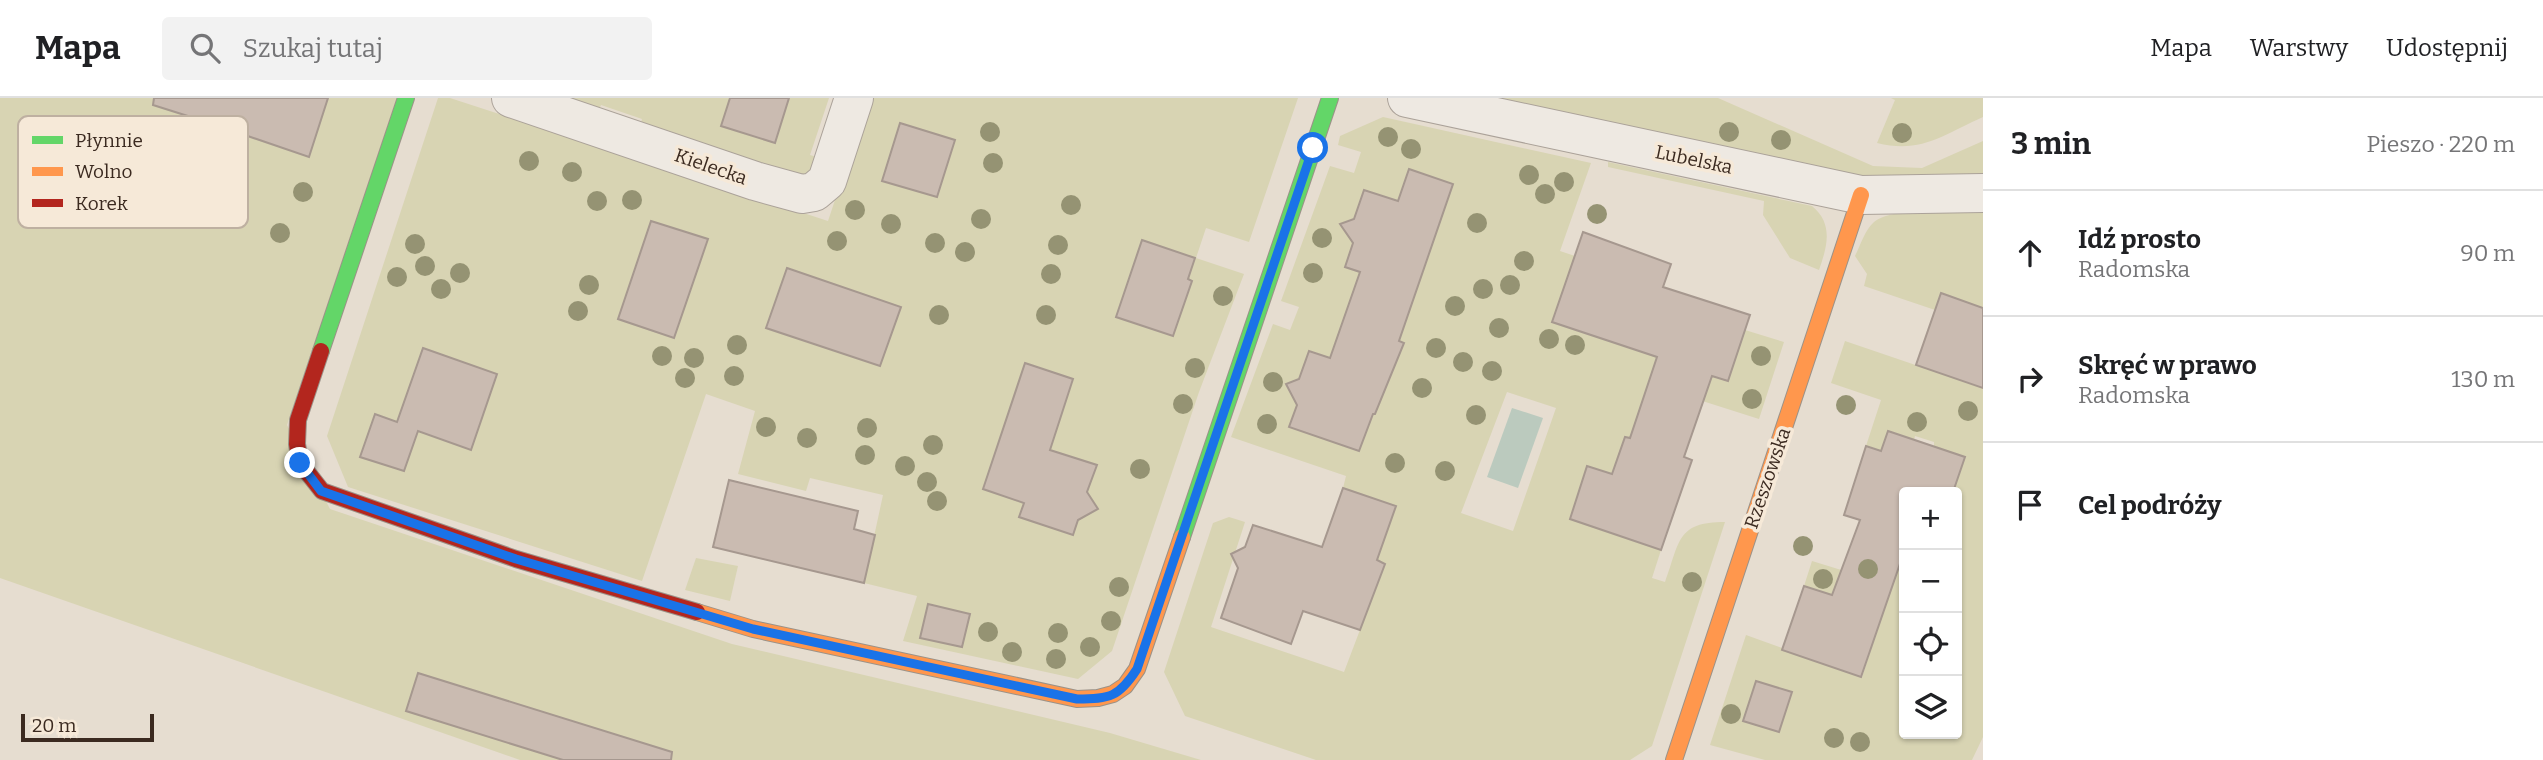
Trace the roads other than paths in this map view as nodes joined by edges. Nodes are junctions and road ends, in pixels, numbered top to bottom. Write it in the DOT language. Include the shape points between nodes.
graph roads {
  1 [pos="406,98"];
  2 [pos="511,98"];
  3 [pos="854,98"];
  4 [pos="1330,98"];
  5 [pos="1407,98"];
  6 [pos="1983,193"];
  7 [pos="1861,195"];
  8 [pos="1674,760"];
  1 -- 4 [label="street" via="298,420 300,463 321,491 516,559 753,629 1077,699 1116,695 1137,669"];
  2 -- 3 [label="street, Kielecka" via="802,194 814,192 827,181"];
  5 -- 7 [label="street, Lubelska"];
  6 -- 7 [label="street, Lubelska"];
  7 -- 8 [label="street, Rzeszowska"];
}
